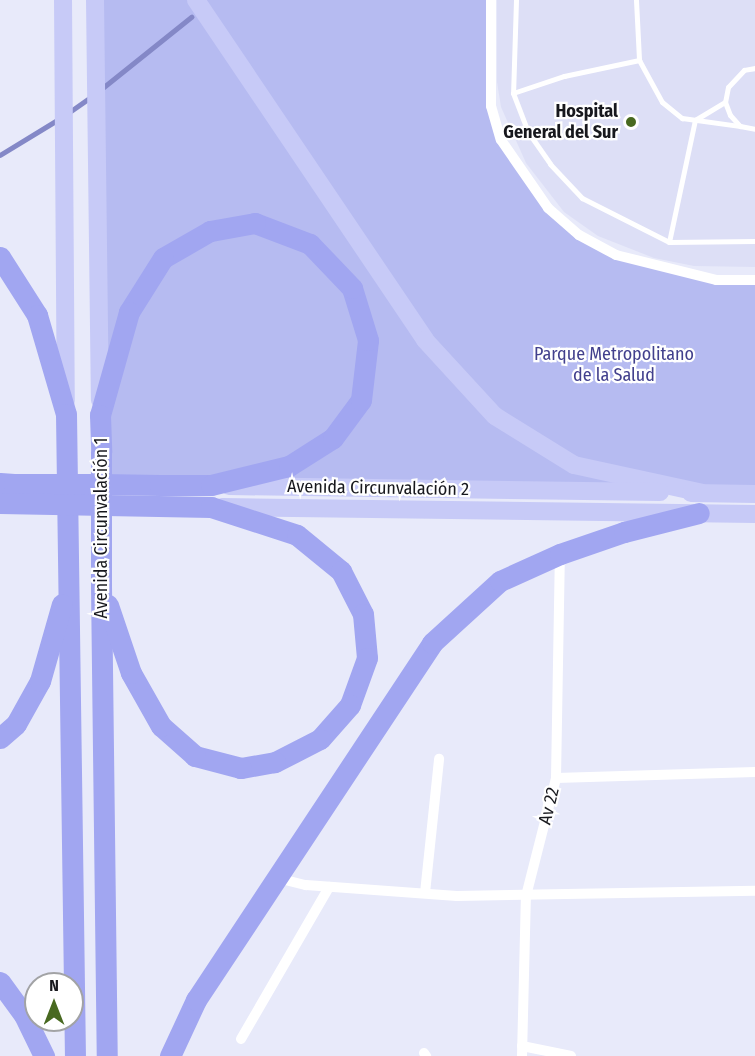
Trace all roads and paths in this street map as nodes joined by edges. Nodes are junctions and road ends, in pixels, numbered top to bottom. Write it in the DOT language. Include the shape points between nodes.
graph roads {
  1 [pos="63,0"];
  2 [pos="95,0"];
  3 [pos="196,0"];
  4 [pos="491,0"];
  5 [pos="516,0"];
  6 [pos="636,0"];
  7 [pos="639,60"];
  8 [pos="755,68"];
  9 [pos="513,93"];
  10 [pos="725,102"];
  11 [pos="695,120"];
  12 [pos="740,126"];
  13 [pos="755,129"];
  14 [pos="755,241"];
  15 [pos="669,242"];
  16 [pos="0,257"];
  17 [pos="755,280"];
  18 [pos="66,414"];
  19 [pos="100,416"];
  20 [pos="211,485"];
  21 [pos="7,494"];
  22 [pos="755,494"];
  23 [pos="159,495"];
  24 [pos="700,503"];
  25 [pos="211,507"];
  26 [pos="755,514"];
  27 [pos="560,554"];
  28 [pos="68,583"];
  29 [pos="102,586"];
  30 [pos="0,738"];
  31 [pos="439,759"];
  32 [pos="755,772"];
  33 [pos="556,778"];
  34 [pos="277,878"];
  35 [pos="329,887"];
  36 [pos="755,891"];
  37 [pos="425,893"];
  38 [pos="526,896"];
  39 [pos="0,982"];
  40 [pos="241,1040"];
  41 [pos="522,1051"];
  42 [pos="44,1056"];
  43 [pos="75,1056"];
  44 [pos="107,1056"];
  45 [pos="170,1056"];
  46 [pos="571,1056"];
  1 -- 18 [label="main road, Avenida Circunvalación 1"];
  2 -- 19 [label="main road, Avenida Circunvalación 1"];
  3 -- 24 [label="main road" via="425,340 495,416 574,465"];
  4 -- 17 [label="street" via="491,106 501,140 548,207 579,235 616,255 716,280"];
  5 -- 9 [label="lane"];
  6 -- 7 [label="lane"];
  7 -- 9 [label="lane" via="564,76"];
  7 -- 11 [label="lane" via="662,102 682,118"];
  8 -- 10 [label="lane" via="744,70 728,87"];
  9 -- 15 [label="lane" via="528,132 550,164 582,198"];
  10 -- 11 [label="lane"];
  10 -- 12 [label="lane"];
  11 -- 12 [label="lane"];
  11 -- 15 [label="lane"];
  12 -- 13 [label="lane"];
  14 -- 15 [label="lane"];
  16 -- 18 [label="highway" via="37,315"];
  18 -- 28 [label="highway, Avenida Circunvalación 1"];
  19 -- 20 [label="highway" via="129,312 163,258 210,231 255,223 310,244 352,288 362,316 368,340 361,400 333,438 289,466"];
  19 -- 29 [label="highway, Avenida Circunvalación 1"];
  20 -- 23 [label="highway, Avenida Circunvalación 2"];
  20 -- 24 [label="main road, Avenida Circunvalación 2"];
  21 -- 23 [label="highway, Avenida Circunvalación 2"];
  22 -- 24 [label="main road, Avenida Circunvalación 2"];
  23 -- 25 [label="highway, Avenida Circunvalación 2"];
  24 -- 25 [label="main road, Avenida Circunvalación 2"];
  24 -- 26 [label="main road, Avenida Circunvalación 2"];
  24 -- 27 [label="highway"];
  25 -- 29 [label="highway" via="297,535 341,571 363,614 367,658 350,705 321,739 275,762 241,768 195,756 160,726 131,673"];
  27 -- 33 [label="street, Av 22"];
  27 -- 34 [label="highway" via="500,581 432,643"];
  28 -- 30 [label="highway" via="40,681 16,724"];
  28 -- 43 [label="highway, Avenida Circunvalación 1"];
  29 -- 44 [label="highway, Avenida Circunvalación 1"];
  31 -- 37 [label="street"];
  32 -- 33 [label="street"];
  33 -- 38 [label="street, Av 22"];
  34 -- 35 [label="street"];
  34 -- 45 [label="highway" via="196,1000"];
  35 -- 37 [label="street"];
  35 -- 40 [label="street"];
  36 -- 38 [label="street"];
  37 -- 38 [label="street"];
  38 -- 41 [label="street, Av 22"];
  39 -- 42 [label="highway" via="24,1015"];
  41 -- 46 [label="street"];
}
